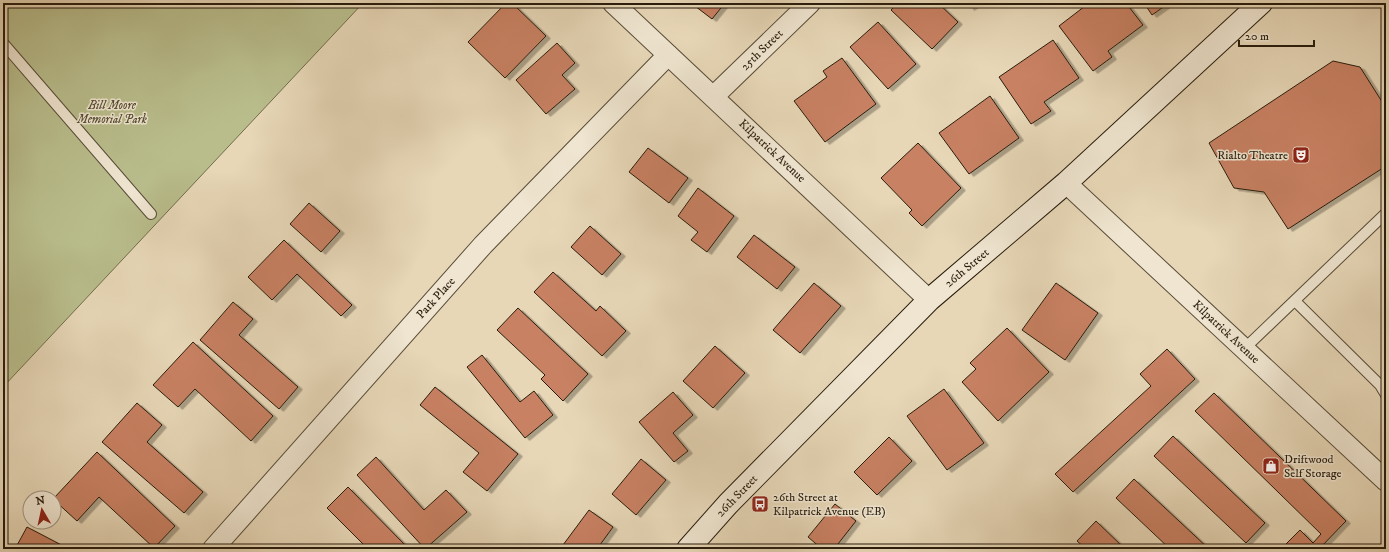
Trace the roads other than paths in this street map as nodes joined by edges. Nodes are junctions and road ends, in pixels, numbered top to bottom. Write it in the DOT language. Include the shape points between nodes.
graph roads {
  1 [pos="613,3"];
  2 [pos="810,3"];
  3 [pos="1261,3"];
  4 [pos="3,43"];
  5 [pos="668,55"];
  6 [pos="714,96"];
  7 [pos="1066,184"];
  8 [pos="1386,213"];
  9 [pos="151,214"];
  10 [pos="929,300"];
  11 [pos="1295,301"];
  12 [pos="1244,349"];
  13 [pos="1386,396"];
  14 [pos="1386,481"];
  15 [pos="213,549"];
  16 [pos="688,549"];
  1 -- 5 [label="street, Kilpatrick Avenue"];
  2 -- 6 [label="street, 25th Street"];
  3 -- 7 [label="street, 26th Street"];
  4 -- 9 [label="lane"];
  5 -- 6 [label="street, Kilpatrick Avenue"];
  5 -- 15 [label="street, Park Place" via="483,245"];
  6 -- 10 [label="street, Kilpatrick Avenue"];
  7 -- 10 [label="street, 26th Street"];
  7 -- 12 [label="street, Kilpatrick Avenue"];
  8 -- 11 [label="lane"];
  10 -- 16 [label="street, 26th Street" via="728,504"];
  11 -- 12 [label="lane"];
  11 -- 13 [label="lane" via="1380,385"];
  12 -- 14 [label="street, Kilpatrick Avenue"];
}
